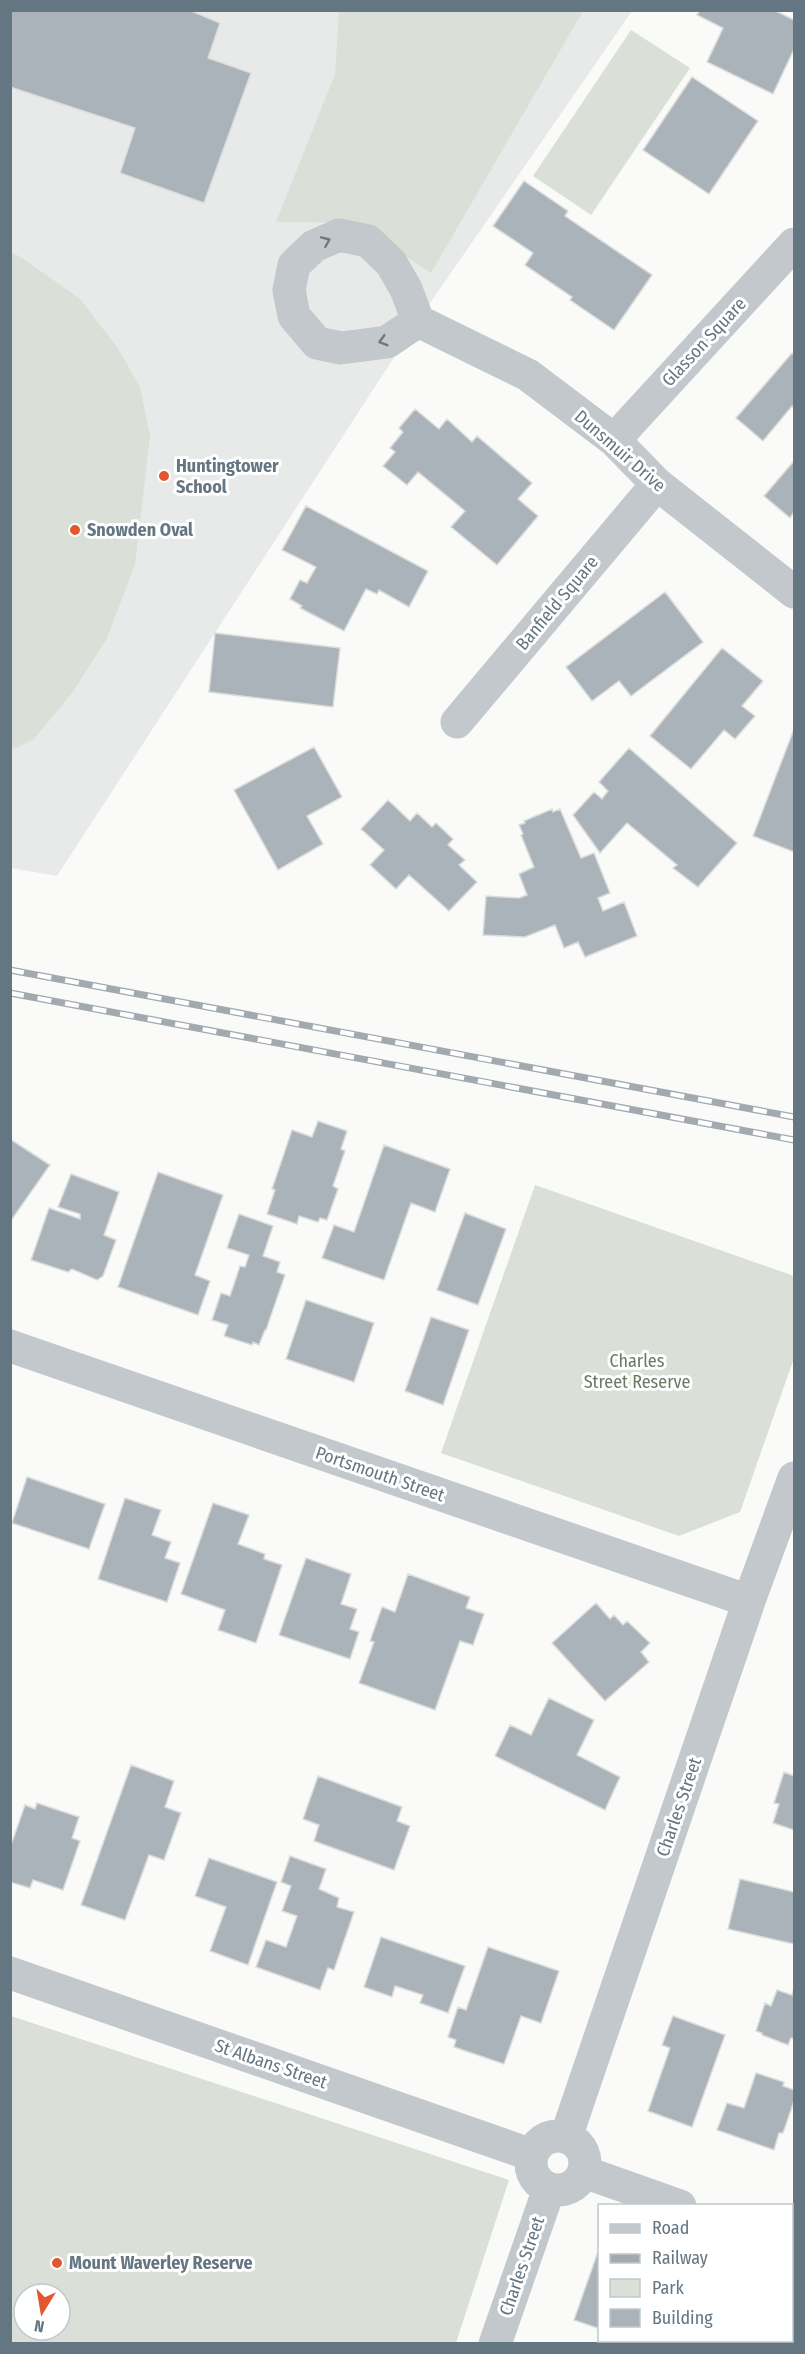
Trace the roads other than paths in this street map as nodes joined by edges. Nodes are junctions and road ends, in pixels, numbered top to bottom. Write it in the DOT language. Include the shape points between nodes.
graph roads {
  1 [pos="795,244"];
  2 [pos="426,324"];
  3 [pos="614,440"];
  4 [pos="657,484"];
  5 [pos="795,592"];
  6 [pos="457,722"];
  7 [pos="10,1346"];
  8 [pos="795,1478"];
  9 [pos="749,1600"];
  10 [pos="10,1973"];
  11 [pos="566,2137"];
  12 [pos="531,2155"];
  13 [pos="584,2172"];
  14 [pos="549,2189"];
  15 [pos="677,2204"];
  16 [pos="495,2343"];
  1 -- 3 [label="street, Glasson Square"];
  2 -- 3 [label="street, Dunsmuir Drive" via="528,375"];
  3 -- 4 [label="street, Dunsmuir Drive"];
  4 -- 5 [label="street, Dunsmuir Drive"];
  4 -- 6 [label="street, Banfield Square"];
  7 -- 9 [label="street, Portsmouth Street"];
  8 -- 9 [label="street, Charles Street"];
  9 -- 11 [label="street, Charles Street"];
  10 -- 12 [label="street, St Albans Street"];
  11 -- 12 [label="street" via="543,2140"];
  11 -- 13 [label="street" via="581,2148"];
  12 -- 14 [label="street" via="534,2177"];
  13 -- 14 [label="street" via="572,2187"];
  13 -- 15 [label="street"];
  14 -- 16 [label="street, Charles Street"];
}
